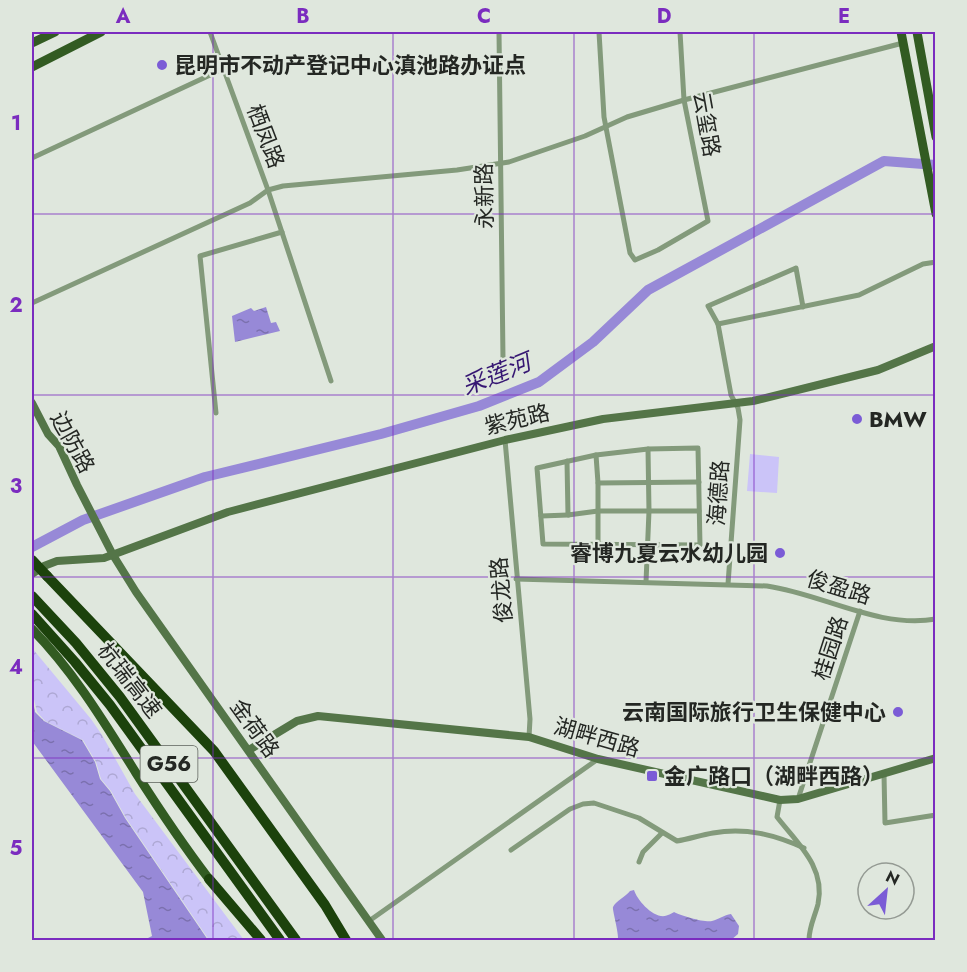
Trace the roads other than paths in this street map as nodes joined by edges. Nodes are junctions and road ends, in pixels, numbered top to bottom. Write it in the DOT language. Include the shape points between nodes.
graph roads {
  1 [pos="55,32"];
  2 [pos="100,32"];
  3 [pos="210,32"];
  4 [pos="499,32"];
  5 [pos="599,32"];
  6 [pos="680,32"];
  7 [pos="901,32"];
  8 [pos="917,32"];
  9 [pos="32,43"];
  10 [pos="903,43"];
  11 [pos="32,67"];
  12 [pos="223,69"];
  13 [pos="684,100"];
  14 [pos="605,125"];
  15 [pos="936,136"];
  16 [pos="32,158"];
  17 [pos="500,163"];
  18 [pos="268,190"];
  19 [pos="936,214"];
  20 [pos="282,232"];
  21 [pos="936,262"];
  22 [pos="32,303"];
  23 [pos="803,308"];
  24 [pos="718,324"];
  25 [pos="936,346"];
  26 [pos="503,359"];
  27 [pos="332,381"];
  28 [pos="32,403"];
  29 [pos="735,405"];
  30 [pos="216,413"];
  31 [pos="505,440"];
  32 [pos="648,448"];
  33 [pos="596,455"];
  34 [pos="567,461"];
  35 [pos="650,481"];
  36 [pos="699,482"];
  37 [pos="598,483"];
  38 [pos="598,511"];
  39 [pos="649,511"];
  40 [pos="699,511"];
  41 [pos="568,515"];
  42 [pos="541,516"];
  43 [pos="103,534"];
  44 [pos="648,543"];
  45 [pos="598,544"];
  46 [pos="113,555"];
  47 [pos="32,560"];
  48 [pos="32,574"];
  49 [pos="516,579"];
  50 [pos="646,582"];
  51 [pos="728,584"];
  52 [pos="32,596"];
  53 [pos="860,611"];
  54 [pos="32,614"];
  55 [pos="936,619"];
  56 [pos="32,629"];
  57 [pos="529,737"];
  58 [pos="249,750"];
  59 [pos="936,758"];
  60 [pos="598,759"];
  61 [pos="885,774"];
  62 [pos="798,799"];
  63 [pos="780,800"];
  64 [pos="936,815"];
  65 [pos="662,833"];
  66 [pos="804,848"];
  67 [pos="511,850"];
  68 [pos="639,861"];
  69 [pos="209,879"];
  70 [pos="369,921"];
  71 [pos="261,940"];
  72 [pos="280,940"];
  73 [pos="296,940"];
  74 [pos="346,940"];
  75 [pos="382,940"];
  76 [pos="809,940"];
  1 -- 9 [label="main road"];
  2 -- 11 [label="main road"];
  3 -- 12 [label="street, 栖凤路"];
  4 -- 17 [label="street, 永新路"];
  5 -- 14 [label="street"];
  6 -- 13 [label="street, 云玺路"];
  7 -- 10 [label="main road"];
  8 -- 15 [label="main road"];
  10 -- 13 [label="street"];
  10 -- 19 [label="main road"];
  12 -- 16 [label="street"];
  12 -- 18 [label="street, 栖凤路"];
  13 -- 14 [label="street"];
  13 -- 14 [label="street, 云玺路" via="708,221 635,260 630,253"];
  14 -- 17 [label="street" via="585,136"];
  17 -- 18 [label="street"];
  17 -- 26 [label="street, 永新路"];
  18 -- 20 [label="street, 栖凤路"];
  18 -- 22 [label="street" via="250,203"];
  20 -- 27 [label="street, 栖凤路"];
  20 -- 30 [label="street" via="200,256"];
  21 -- 23 [label="street" via="922,264 860,295"];
  23 -- 24 [label="street"];
  23 -- 24 [label="street, 海德路" via="796,268 708,306"];
  24 -- 29 [label="street, 海德路"];
  25 -- 29 [label="street, 紫苑路" via="878,370"];
  28 -- 43 [label="street, 边防路" via="59,446"];
  29 -- 31 [label="street, 紫苑路" via="603,419"];
  29 -- 51 [label="street, 海德路" via="740,420"];
  31 -- 46 [label="street, 紫苑路" via="228,512"];
  31 -- 49 [label="street, 俊龙路"];
  32 -- 33 [label="street"];
  32 -- 35 [label="street"];
  32 -- 36 [label="street" via="698,448"];
  33 -- 34 [label="street"];
  33 -- 37 [label="street"];
  34 -- 41 [label="street"];
  34 -- 42 [label="street" via="537,468"];
  35 -- 36 [label="street"];
  35 -- 37 [label="street"];
  35 -- 39 [label="street"];
  36 -- 40 [label="street"];
  37 -- 38 [label="street"];
  38 -- 39 [label="street"];
  38 -- 41 [label="street"];
  38 -- 45 [label="street"];
  39 -- 40 [label="street"];
  39 -- 44 [label="street"];
  40 -- 44 [label="street" via="700,545"];
  41 -- 42 [label="street"];
  42 -- 45 [label="street" via="543,544"];
  43 -- 46 [label="street, 金荷路"];
  44 -- 45 [label="street"];
  44 -- 50 [label="street"];
  46 -- 48 [label="street, 紫苑路" via="90,561 57,561"];
  46 -- 58 [label="street, 金荷路"];
  47 -- 74 [label="highway, bridge" via="214,752"];
  49 -- 50 [label="street, 俊盈路"];
  49 -- 57 [label="street, 俊龙路"];
  50 -- 51 [label="street, 俊盈路"];
  51 -- 53 [label="street, 俊盈路" via="780,588"];
  52 -- 73 [label="highway, 杭瑞高速 / G56" via="120,697"];
  53 -- 55 [label="street, 俊盈路" via="897,621"];
  53 -- 62 [label="street, 桂园路"];
  54 -- 72 [label="highway, 杭瑞高速 / G56" via="123,722"];
  56 -- 69 [label="main road" via="88,697"];
  57 -- 58 [label="street, 湖畔西路" via="318,716 297,721"];
  57 -- 60 [label="street, 湖畔西路"];
  58 -- 70 [label="street, 金荷路"];
  59 -- 61 [label="street, 湖畔西路"];
  60 -- 63 [label="street, 湖畔西路"];
  60 -- 70 [label="street"];
  61 -- 62 [label="street, 湖畔西路"];
  61 -- 64 [label="street" via="885,823"];
  62 -- 63 [label="street, 湖畔西路"];
  63 -- 66 [label="street" via="777,818"];
  65 -- 66 [label="street" via="677,841 714,833 756,832"];
  65 -- 67 [label="street" via="639,818 594,803 583,804"];
  65 -- 68 [label="street"];
  66 -- 76 [label="street" via="813,863 819,890"];
  69 -- 71 [label="highway"];
  70 -- 75 [label="street, 金荷路"];
}
